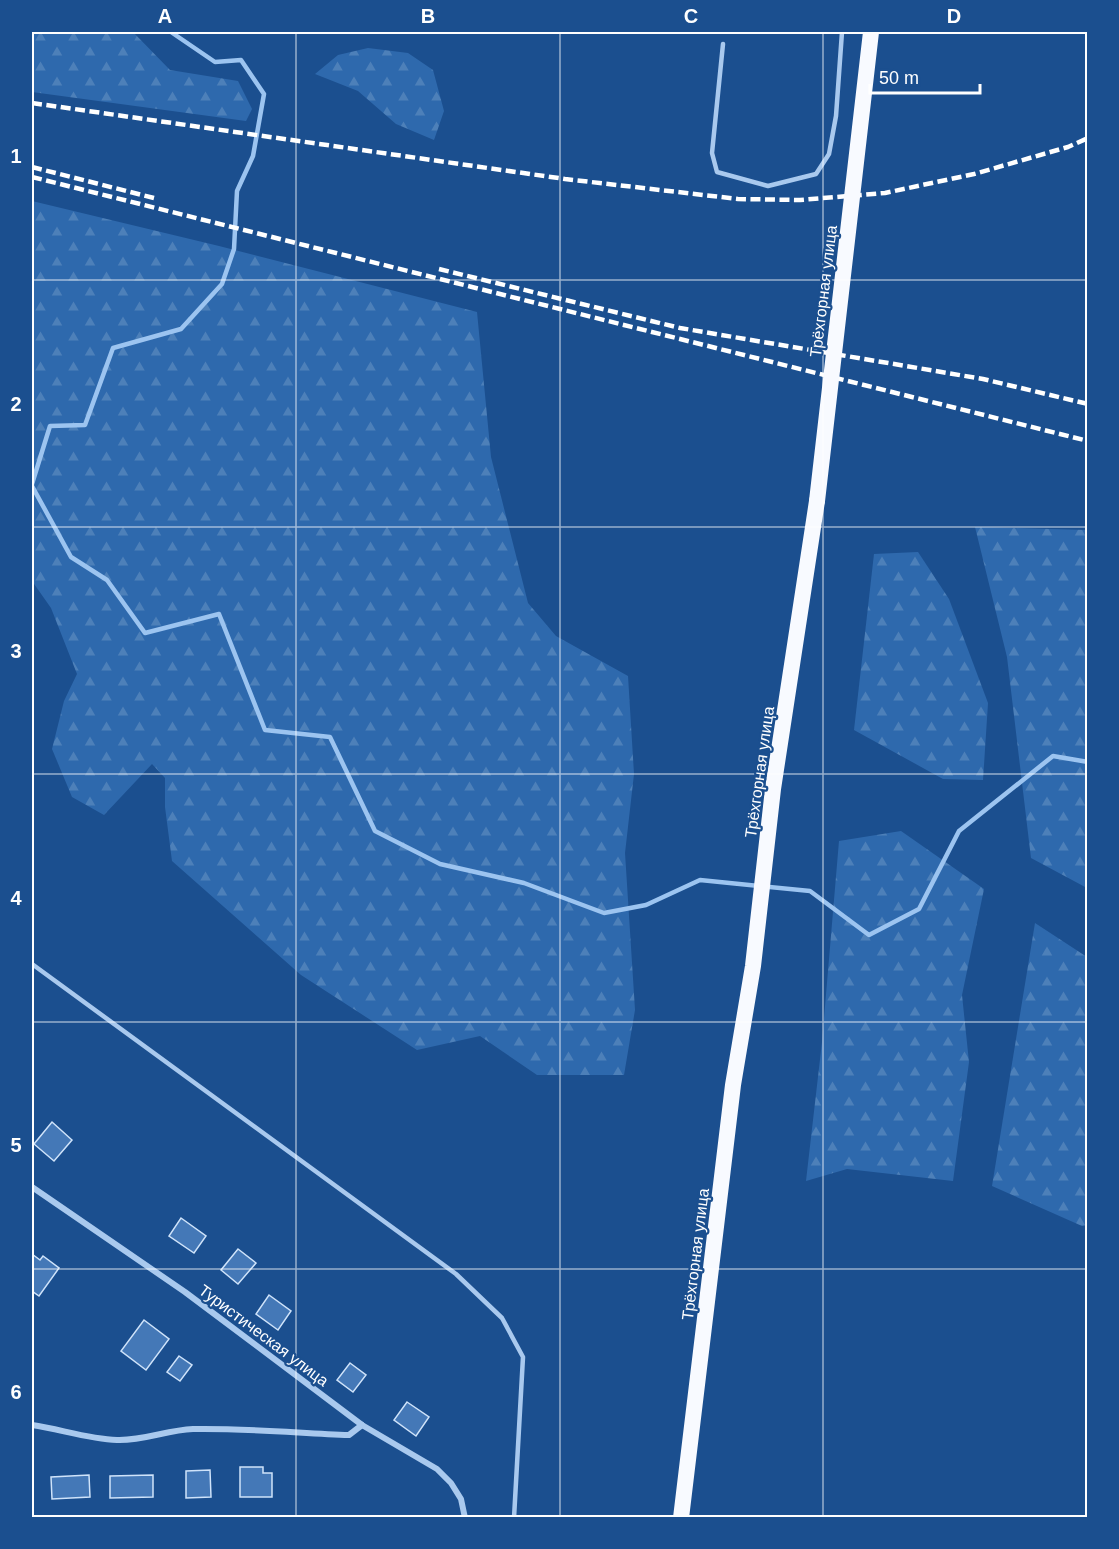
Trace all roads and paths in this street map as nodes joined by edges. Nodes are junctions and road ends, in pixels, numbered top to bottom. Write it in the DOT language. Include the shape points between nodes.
graph roads {
  1 [pos="842,32"];
  2 [pos="871,32"];
  3 [pos="723,44"];
  4 [pos="32,964"];
  5 [pos="32,1187"];
  6 [pos="32,1425"];
  7 [pos="362,1425"];
  8 [pos="465,1517"];
  9 [pos="514,1518"];
  10 [pos="681,1518"];
  1 -- 3 [label="lane" via="829,154 816,174 768,186 717,172 712,153"];
  2 -- 10 [label="highway, Трёхгорная улица, bridge" via="817,501 733,1084"];
  4 -- 9 [label="lane" via="456,1274 502,1318 523,1358"];
  5 -- 7 [label="street, Туристическая улица" via="185,1292"];
  6 -- 7 [label="street" via="118,1440 194,1429 349,1435"];
  7 -- 8 [label="street, Туристическая улица" via="437,1469 461,1499"];
}
